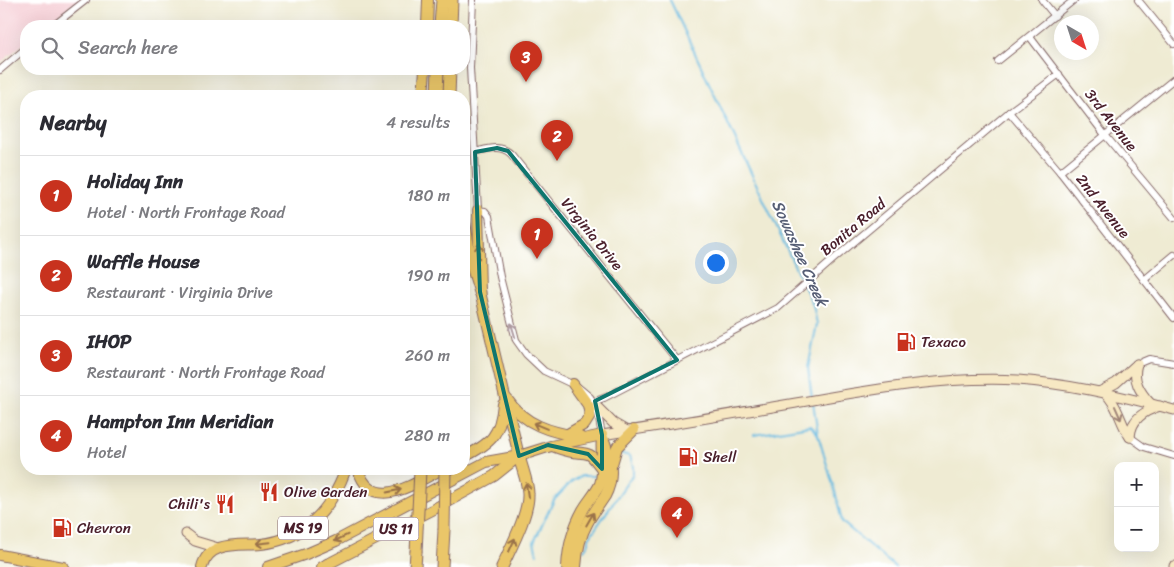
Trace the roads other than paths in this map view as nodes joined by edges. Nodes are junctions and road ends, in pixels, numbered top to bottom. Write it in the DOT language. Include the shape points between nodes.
graph roads {
  1 [pos="86,0"];
  2 [pos="428,0"];
  3 [pos="442,0"];
  4 [pos="452,0"];
  5 [pos="473,0"];
  6 [pos="1042,0"];
  7 [pos="1074,0"];
  8 [pos="1138,0"];
  9 [pos="1054,15"];
  10 [pos="1056,15"];
  11 [pos="1054,17"];
  12 [pos="61,20"];
  13 [pos="427,20"];
  14 [pos="440,20"];
  15 [pos="451,20"];
  16 [pos="1030,37"];
  17 [pos="1174,44"];
  18 [pos="20,53"];
  19 [pos="998,61"];
  20 [pos="0,69"];
  21 [pos="1059,74"];
  22 [pos="425,75"];
  23 [pos="438,75"];
  24 [pos="450,75"];
  25 [pos="1174,79"];
  26 [pos="423,90"];
  27 [pos="437,90"];
  28 [pos="449,90"];
  29 [pos="1009,112"];
  30 [pos="1105,135"];
  31 [pos="475,152"];
  32 [pos="1060,172"];
  33 [pos="478,210"];
  34 [pos="1174,218"];
  35 [pos="1174,255"];
  36 [pos="470,257"];
  37 [pos="1144,280"];
  38 [pos="480,292"];
  39 [pos="1174,318"];
  40 [pos="677,360"];
  41 [pos="1174,363"];
  42 [pos="1137,364"];
  43 [pos="573,384"];
  44 [pos="1102,391"];
  45 [pos="504,394"];
  46 [pos="594,404"];
  47 [pos="1150,404"];
  48 [pos="1160,406"];
  49 [pos="1174,410"];
  50 [pos="630,431"];
  51 [pos="566,435"];
  52 [pos="602,436"];
  53 [pos="1130,437"];
  54 [pos="587,438"];
  55 [pos="546,447"];
  56 [pos="470,453"];
  57 [pos="519,456"];
  58 [pos="1174,456"];
  59 [pos="606,469"];
  60 [pos="470,470"];
  61 [pos="344,475"];
  62 [pos="360,475"];
  63 [pos="420,475"];
  64 [pos="432,475"];
  65 [pos="444,475"];
  66 [pos="461,475"];
  67 [pos="186,534"];
  68 [pos="218,548"];
  69 [pos="0,555"];
  70 [pos="324,566"];
  71 [pos="63,567"];
  72 [pos="202,567"];
  73 [pos="268,567"];
  74 [pos="415,567"];
  75 [pos="442,567"];
  76 [pos="502,567"];
  77 [pos="567,567"];
  78 [pos="576,567"];
  1 -- 12 [label="street"];
  2 -- 13 [label="main road"];
  3 -- 14 [label="highway"];
  4 -- 15 [label="highway"];
  5 -- 31 [label="street" via="470,68"];
  6 -- 9 [label="street"];
  7 -- 10 [label="street"];
  8 -- 17 [label="street"];
  11 -- 16 [label="street"];
  16 -- 19 [label="street"];
  16 -- 21 [label="street, 3rd Avenue"];
  18 -- 20 [label="street"];
  21 -- 29 [label="street, Bonita Road"];
  21 -- 30 [label="street, 3rd Avenue"];
  22 -- 26 [label="main road"];
  23 -- 27 [label="highway"];
  24 -- 28 [label="highway"];
  25 -- 30 [label="street"];
  29 -- 32 [label="street, 2nd Avenue"];
  29 -- 40 [label="street, Bonita Road" via="778,308"];
  30 -- 32 [label="street"];
  30 -- 34 [label="street, 3rd Avenue"];
  31 -- 33 [label="street"];
  31 -- 40 [label="street, Virginia Drive" via="497,148 511,154"];
  32 -- 37 [label="street, 2nd Avenue"];
  38 -- 33 [label="main road, one-way"];
  43 -- 33 [label="street, one-way" via="542,369 516,340 489,216"];
  35 -- 37 [label="street"];
  36 -- 38 [label="highway"];
  37 -- 39 [label="street, 2nd Avenue"];
  38 -- 45 [label="main road"];
  40 -- 46 [label="street, Bonita Road"];
  41 -- 42 [label="street" via="1149,358"];
  42 -- 44 [label="main road"];
  42 -- 47 [label="main road" via="1135,379"];
  43 -- 46 [label="street" via="583,390"];
  43 -- 51 [label="main road" via="588,405 590,416 585,424"];
  44 -- 47 [label="main road"];
  44 -- 50 [label="main road" via="1042,382 920,383"];
  44 -- 53 [label="main road, one-way" via="1111,400"];
  51 -- 45 [label="main road, one-way" via="522,418"];
  45 -- 56 [label="main road" via="497,432 486,444"];
  45 -- 57 [label="main road"];
  46 -- 50 [label="main road" via="613,423"];
  46 -- 52 [label="street"];
  47 -- 48 [label="main road"];
  48 -- 49 [label="main road"];
  48 -- 53 [label="main road" via="1136,420"];
  50 -- 52 [label="main road"];
  50 -- 59 [label="main road"];
  51 -- 54 [label="main road"];
  51 -- 55 [label="main road"];
  52 -- 54 [label="main road"];
  52 -- 59 [label="main road" via="608,449"];
  53 -- 58 [label="street" via="1144,447"];
  54 -- 55 [label="main road"];
  55 -- 57 [label="main road, US 11"];
  55 -- 59 [label="main road" via="584,452"];
  57 -- 60 [label="main road, one-way" via="486,462"];
  57 -- 70 [label="main road, US 11" via="494,476"];
  76 -- 57 [label="highway, one-way" via="528,499"];
  59 -- 77 [label="main road" via="573,532"];
  78 -- 59 [label="main road, one-way" via="583,532 606,494 611,478"];
  61 -- 68 [label="main road, MS 19, one-way" via="326,507 297,533 270,542"];
  62 -- 64 [label="main road, one-way" via="377,492 388,493 401,491"];
  63 -- 74 [label="highway, bridge"];
  65 -- 75 [label="highway, bridge"];
  66 -- 73 [label="main road, one-way" via="336,541"];
  67 -- 68 [label="main road"];
  68 -- 72 [label="main road" via="206,557"];
  69 -- 71 [label="main road"];
}
